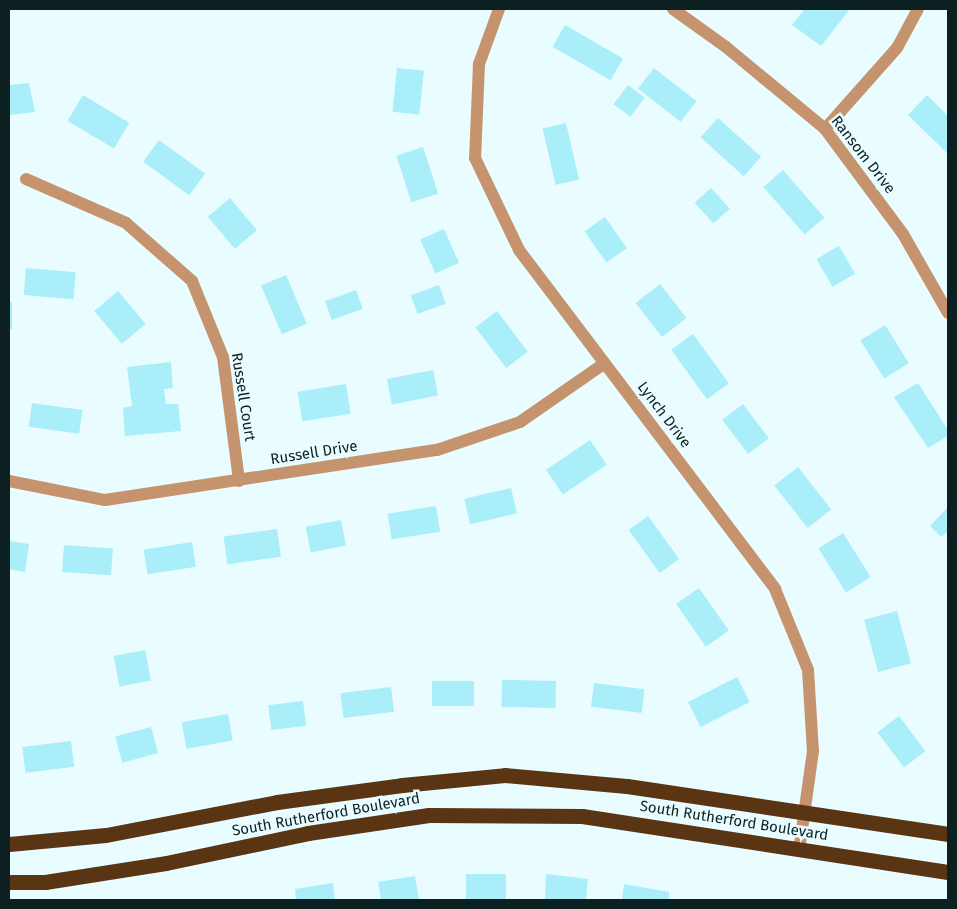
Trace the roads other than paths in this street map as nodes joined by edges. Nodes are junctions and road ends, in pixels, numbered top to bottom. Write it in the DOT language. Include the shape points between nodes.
graph roads {
  1 [pos="499,9"];
  2 [pos="673,9"];
  3 [pos="918,9"];
  4 [pos="825,129"];
  5 [pos="26,179"];
  6 [pos="948,313"];
  7 [pos="605,363"];
  8 [pos="239,481"];
  9 [pos="9,482"];
  10 [pos="805,812"];
  11 [pos="948,834"];
  12 [pos="9,844"];
  13 [pos="799,850"];
  14 [pos="948,872"];
  15 [pos="9,882"];
  1 -- 7 [label="street, Lynch Drive" via="479,64 475,158 519,250"];
  2 -- 4 [label="street, Ransom Drive" via="726,47"];
  3 -- 4 [label="street" via="898,48"];
  4 -- 6 [label="street, Ransom Drive" via="903,234"];
  5 -- 8 [label="street, Russell Court" via="126,223 192,281 223,357"];
  7 -- 8 [label="street, Russell Drive" via="520,422 436,450"];
  7 -- 10 [label="street, Lynch Drive" via="775,589 808,670 812,751"];
  8 -- 9 [label="street, Russell Drive" via="105,500"];
  10 -- 11 [label="highway, South Rutherford Boulevard"];
  10 -- 12 [label="highway, South Rutherford Boulevard" via="627,786 505,775 277,802 106,835"];
  10 -- 13 [label="street, Lynch Drive"];
  13 -- 14 [label="highway, South Rutherford Boulevard"];
  13 -- 15 [label="highway, South Rutherford Boulevard" via="582,816 429,816 308,833 166,863 45,882"];
}
